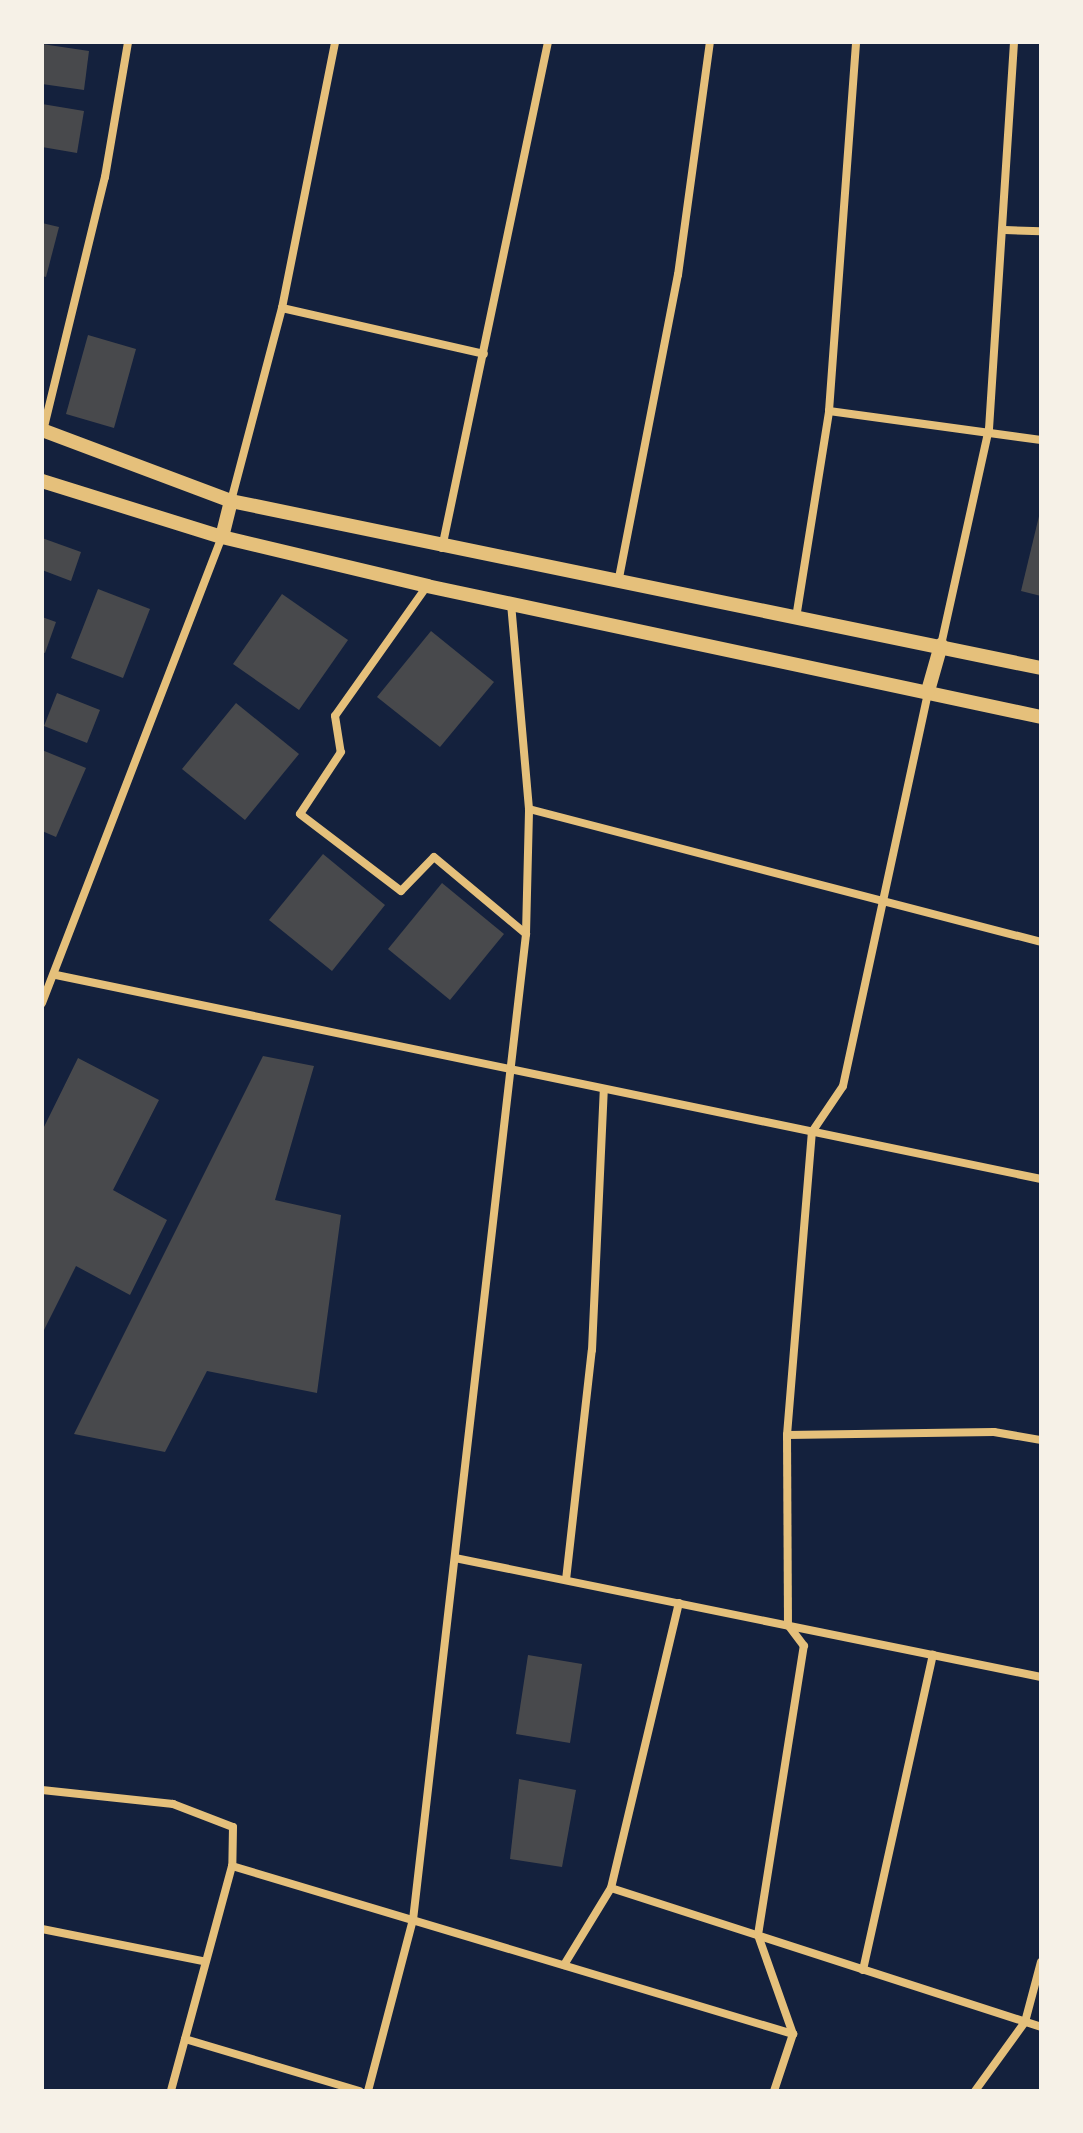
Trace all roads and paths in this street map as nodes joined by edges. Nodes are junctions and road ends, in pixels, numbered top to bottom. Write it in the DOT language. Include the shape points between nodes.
graph roads {
  1 [pos="128,42"];
  2 [pos="335,42"];
  3 [pos="548,42"];
  4 [pos="710,42"];
  5 [pos="856,42"];
  6 [pos="1014,42"];
  7 [pos="1005,230"];
  8 [pos="1041,231"];
  9 [pos="282,308"];
  10 [pos="484,354"];
  11 [pos="829,411"];
  12 [pos="989,429"];
  13 [pos="42,430"];
  14 [pos="1041,440"];
  15 [pos="42,481"];
  16 [pos="231,501"];
  17 [pos="222,537"];
  18 [pos="442,549"];
  19 [pos="618,584"];
  20 [pos="427,586"];
  21 [pos="511,603"];
  22 [pos="796,619"];
  23 [pos="941,645"];
  24 [pos="1041,668"];
  25 [pos="928,691"];
  26 [pos="1041,717"];
  27 [pos="529,809"];
  28 [pos="878,900"];
  29 [pos="526,934"];
  30 [pos="1041,942"];
  31 [pos="56,975"];
  32 [pos="42,1003"];
  33 [pos="508,1069"];
  34 [pos="604,1089"];
  35 [pos="812,1132"];
  36 [pos="1041,1179"];
  37 [pos="787,1435"];
  38 [pos="1041,1440"];
  39 [pos="455,1558"];
  40 [pos="566,1580"];
  41 [pos="679,1603"];
  42 [pos="788,1625"];
  43 [pos="933,1655"];
  44 [pos="1041,1677"];
  45 [pos="42,1790"];
  46 [pos="232,1866"];
  47 [pos="611,1888"];
  48 [pos="413,1920"];
  49 [pos="42,1929"];
  50 [pos="758,1935"];
  51 [pos="202,1961"];
  52 [pos="1041,1962"];
  53 [pos="564,1965"];
  54 [pos="863,1970"];
  55 [pos="1025,2022"];
  56 [pos="1041,2027"];
  57 [pos="793,2034"];
  58 [pos="185,2039"];
  59 [pos="171,2091"];
  60 [pos="359,2091"];
  61 [pos="368,2091"];
  62 [pos="774,2091"];
  63 [pos="975,2091"];
  1 -- 13 [label="street" via="105,177"];
  2 -- 9 [label="street"];
  3 -- 10 [label="street"];
  4 -- 19 [label="street" via="678,275"];
  5 -- 11 [label="street"];
  6 -- 7 [label="street"];
  7 -- 8 [label="street"];
  7 -- 12 [label="street"];
  9 -- 10 [label="street"];
  9 -- 16 [label="street"];
  10 -- 18 [label="street"];
  11 -- 12 [label="street"];
  11 -- 22 [label="street"];
  12 -- 14 [label="street"];
  12 -- 23 [label="street"];
  13 -- 16 [label="street"];
  15 -- 17 [label="street"];
  16 -- 17 [label="street"];
  16 -- 18 [label="street"];
  17 -- 20 [label="street"];
  17 -- 31 [label="street"];
  18 -- 19 [label="street"];
  19 -- 22 [label="street"];
  20 -- 21 [label="street"];
  20 -- 29 [label="street" via="335,716 341,752 300,814 401,891 434,857"];
  21 -- 25 [label="street"];
  21 -- 27 [label="street"];
  22 -- 23 [label="street"];
  23 -- 24 [label="street"];
  23 -- 25 [label="street"];
  25 -- 26 [label="street"];
  25 -- 28 [label="street"];
  27 -- 28 [label="street"];
  27 -- 29 [label="street"];
  28 -- 30 [label="street"];
  28 -- 35 [label="street" via="843,1086"];
  29 -- 33 [label="street"];
  31 -- 32 [label="street"];
  31 -- 33 [label="street"];
  33 -- 34 [label="street"];
  33 -- 39 [label="street"];
  34 -- 35 [label="street"];
  34 -- 40 [label="street" via="592,1350"];
  35 -- 36 [label="street"];
  35 -- 37 [label="street"];
  37 -- 38 [label="street" via="994,1432"];
  37 -- 42 [label="street"];
  39 -- 40 [label="street"];
  39 -- 48 [label="street"];
  40 -- 41 [label="street"];
  41 -- 42 [label="street"];
  41 -- 47 [label="street"];
  42 -- 43 [label="street"];
  42 -- 50 [label="street" via="804,1646"];
  43 -- 44 [label="street"];
  43 -- 54 [label="street"];
  45 -- 46 [label="street" via="173,1804 233,1827"];
  46 -- 48 [label="street"];
  46 -- 51 [label="street"];
  47 -- 50 [label="street"];
  47 -- 53 [label="street"];
  48 -- 53 [label="street"];
  48 -- 61 [label="street"];
  49 -- 51 [label="street"];
  50 -- 54 [label="street"];
  50 -- 57 [label="street"];
  51 -- 58 [label="street"];
  52 -- 55 [label="street"];
  53 -- 57 [label="street"];
  54 -- 55 [label="street"];
  55 -- 56 [label="street"];
  55 -- 63 [label="street"];
  57 -- 62 [label="street"];
  58 -- 59 [label="street" via="180,2080"];
  58 -- 60 [label="street"];
}
